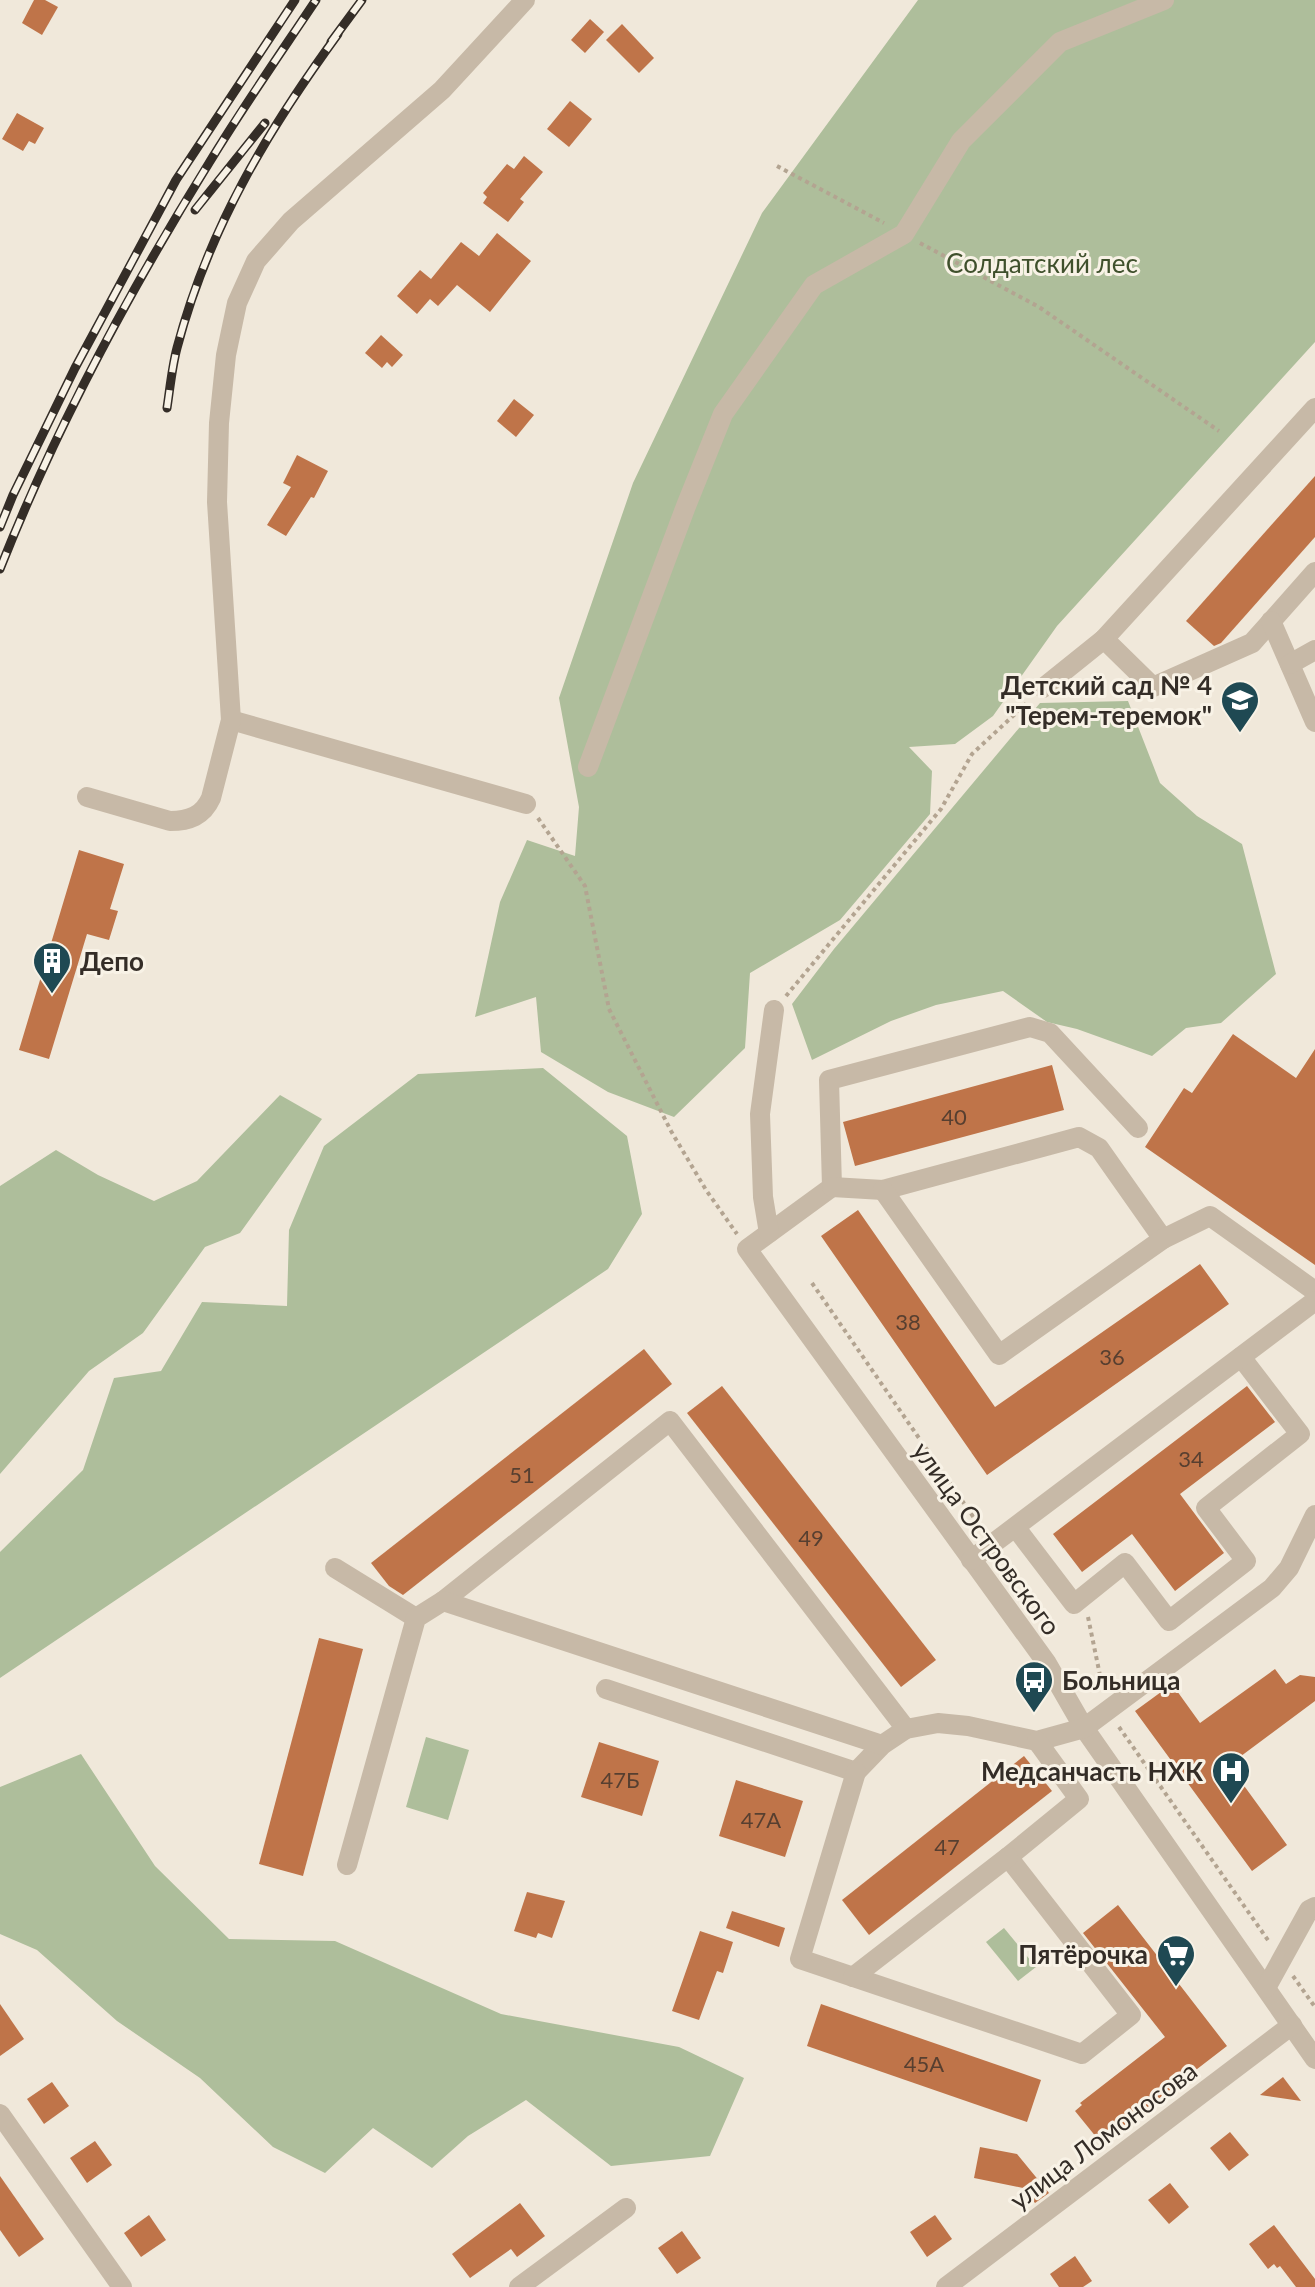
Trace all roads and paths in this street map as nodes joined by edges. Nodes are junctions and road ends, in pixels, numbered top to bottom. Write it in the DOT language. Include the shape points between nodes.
graph roads {
  1 [pos="525,0"];
  2 [pos="1164,0"];
  3 [pos="777,166"];
  4 [pos="904,234"];
  5 [pos="1315,408"];
  6 [pos="1219,431"];
  7 [pos="1315,572"];
  8 [pos="1271,621"];
  9 [pos="1104,639"];
  10 [pos="1315,650"];
  11 [pos="1290,664"];
  12 [pos="1043,688"];
  13 [pos="231,720"];
  14 [pos="1315,722"];
  15 [pos="588,767"];
  16 [pos="87,797"];
  17 [pos="526,804"];
  18 [pos="774,1010"];
  19 [pos="1138,1128"];
  20 [pos="832,1187"];
  21 [pos="883,1190"];
  22 [pos="769,1233"];
  23 [pos="1163,1239"];
  24 [pos="747,1249"];
  25 [pos="812,1283"];
  26 [pos="1315,1291"];
  27 [pos="1315,1301"];
  28 [pos="1241,1357"];
  29 [pos="1315,1515"];
  30 [pos="1016,1528"];
  31 [pos="993,1545"];
  32 [pos="971,1560"];
  33 [pos="335,1568"];
  34 [pos="1083,1596"];
  35 [pos="443,1601"];
  36 [pos="416,1618"];
  37 [pos="606,1689"];
  38 [pos="1107,1710"];
  39 [pos="1084,1728"];
  40 [pos="906,1729"];
  41 [pos="1037,1741"];
  42 [pos="882,1745"];
  43 [pos="856,1772"];
  44 [pos="1008,1857"];
  45 [pos="347,1865"];
  46 [pos="1315,1907"];
  47 [pos="1282,1959"];
  48 [pos="853,1977"];
  49 [pos="1266,1988"];
  50 [pos="1315,2007"];
  51 [pos="1292,2025"];
  52 [pos="1315,2059"];
  53 [pos="0,2114"];
  54 [pos="626,2208"];
  55 [pos="122,2287"];
  56 [pos="519,2287"];
  57 [pos="946,2287"];
  1 -- 13 [label="street" via="442,90 291,221 256,261 237,303 219,423 217,502"];
  2 -- 4 [label="street" via="1060,42 961,141"];
  3 -- 4 [label="path"];
  4 -- 6 [label="path" via="1039,307"];
  4 -- 15 [label="street" via="814,285 723,414"];
  5 -- 9 [label="street"];
  7 -- 8 [label="street"];
  8 -- 9 [label="street" via="1252,643 1153,687"];
  8 -- 11 [label="street"];
  9 -- 12 [label="street"];
  10 -- 11 [label="street"];
  11 -- 14 [label="street"];
  12 -- 18 [label="path" via="972,754 941,809"];
  13 -- 16 [label="street" via="211,798 197,816 170,821"];
  13 -- 17 [label="street"];
  17 -- 24 [label="path" via="585,886 609,1009 671,1131"];
  18 -- 22 [label="street" via="760,1114"];
  19 -- 20 [label="street" via="1050,1033 1030,1027 829,1080"];
  20 -- 21 [label="street"];
  20 -- 22 [label="street"];
  21 -- 23 [label="street" via="1079,1137 1099,1148"];
  21 -- 23 [label="street" via="999,1355"];
  22 -- 24 [label="street"];
  23 -- 26 [label="street" via="1210,1216"];
  24 -- 32 [label="street, улица Островского"];
  25 -- 31 [label="path"];
  27 -- 28 [label="street"];
  28 -- 30 [label="street"];
  28 -- 34 [label="street" via="1300,1434 1206,1508 1246,1561 1169,1621 1125,1563"];
  29 -- 38 [label="street" via="1289,1568 1272,1588"];
  30 -- 31 [label="street"];
  30 -- 34 [label="street" via="1074,1604"];
  31 -- 32 [label="street"];
  32 -- 39 [label="street, улица Островского" via="1046,1662"];
  33 -- 36 [label="street"];
  34 -- 38 [label="path"];
  35 -- 36 [label="street"];
  35 -- 40 [label="street" via="670,1421"];
  35 -- 42 [label="street"];
  36 -- 45 [label="street"];
  37 -- 43 [label="street"];
  38 -- 39 [label="street"];
  38 -- 47 [label="path"];
  39 -- 41 [label="street"];
  39 -- 49 [label="street, улица Островского"];
  40 -- 41 [label="street" via="938,1723"];
  40 -- 42 [label="street"];
  41 -- 44 [label="street" via="1079,1799"];
  42 -- 43 [label="street"];
  43 -- 48 [label="street" via="800,1959"];
  44 -- 48 [label="street"];
  44 -- 48 [label="street" via="1131,2015 1082,2054"];
  46 -- 47 [label="street"];
  47 -- 49 [label="street"];
  47 -- 50 [label="path"];
  49 -- 51 [label="street, улица Островского"];
  51 -- 52 [label="street, улица Островского"];
  51 -- 57 [label="street, улица Ломоносова"];
  53 -- 55 [label="street"];
  54 -- 56 [label="street"];
}
